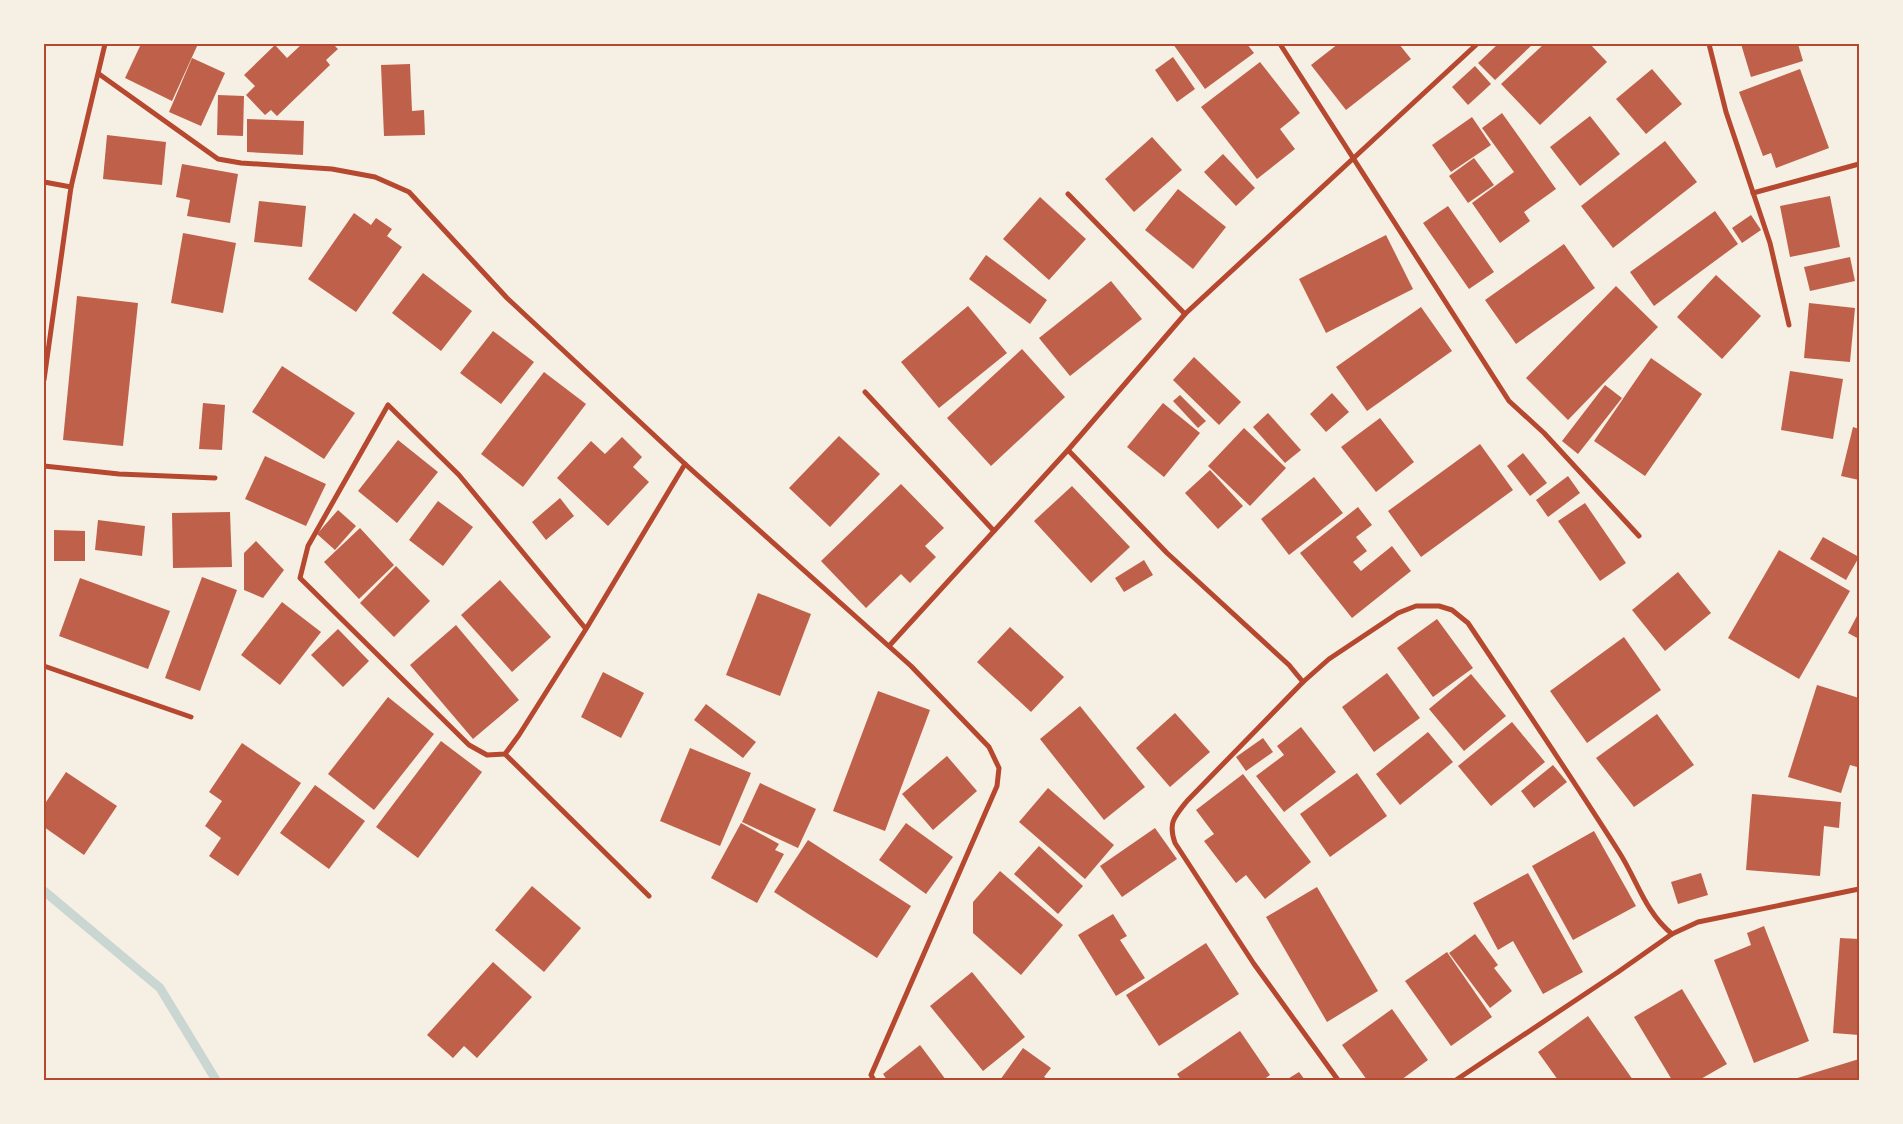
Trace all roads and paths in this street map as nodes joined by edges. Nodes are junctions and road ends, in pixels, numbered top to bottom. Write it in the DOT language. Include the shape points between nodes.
graph roads {
  1 [pos="105,44"];
  2 [pos="1280,44"];
  3 [pos="1477,44"];
  4 [pos="1709,44"];
  5 [pos="99,74"];
  6 [pos="1352,158"];
  7 [pos="1859,164"];
  8 [pos="44,182"];
  9 [pos="71,187"];
  10 [pos="1753,193"];
  11 [pos="1068,194"];
  12 [pos="1185,314"];
  13 [pos="1789,325"];
  14 [pos="44,380"];
  15 [pos="865,392"];
  16 [pos="1068,450"];
  17 [pos="684,464"];
  18 [pos="44,466"];
  19 [pos="215,478"];
  20 [pos="994,531"];
  21 [pos="1639,536"];
  22 [pos="586,629"];
  23 [pos="889,646"];
  24 [pos="44,666"];
  25 [pos="1302,682"];
  26 [pos="191,717"];
  27 [pos="505,754"];
  28 [pos="1859,889"];
  29 [pos="649,896"];
  30 [pos="1672,934"];
  31 [pos="874,1080"];
  32 [pos="1338,1080"];
  33 [pos="1456,1080"];
  1 -- 5 [label="street"];
  2 -- 6 [label="street"];
  3 -- 6 [label="street"];
  4 -- 10 [label="street" via="1726,112"];
  5 -- 9 [label="street"];
  5 -- 17 [label="street" via="218,159 332,169 375,177 409,192 507,298"];
  6 -- 12 [label="street"];
  6 -- 21 [label="street" via="1509,401 1544,433"];
  7 -- 10 [label="street"];
  8 -- 9 [label="street"];
  9 -- 14 [label="street"];
  10 -- 13 [label="street" via="1770,243"];
  11 -- 12 [label="street"];
  12 -- 16 [label="street"];
  15 -- 20 [label="street"];
  16 -- 20 [label="street"];
  16 -- 25 [label="street" via="1167,553 1289,665"];
  17 -- 22 [label="street"];
  17 -- 23 [label="street"];
  18 -- 19 [label="street" via="118,474"];
  20 -- 23 [label="street"];
  22 -- 27 [label="street"];
  22 -- 27 [label="street" via="459,475 388,405 308,546 300,578 469,745 487,755"];
  23 -- 31 [label="street" via="989,747 999,768 997,786 870,1075"];
  24 -- 26 [label="street"];
  25 -- 30 [label="street" via="1329,659 1398,613 1416,606 1439,606 1452,610 1468,623 1624,860 1648,908 1658,923"];
  25 -- 32 [label="street" via="1187,801 1174,818 1170,830 1175,843 1254,964"];
  27 -- 29 [label="street"];
  28 -- 30 [label="street" via="1698,922"];
  30 -- 33 [label="street"];
}
